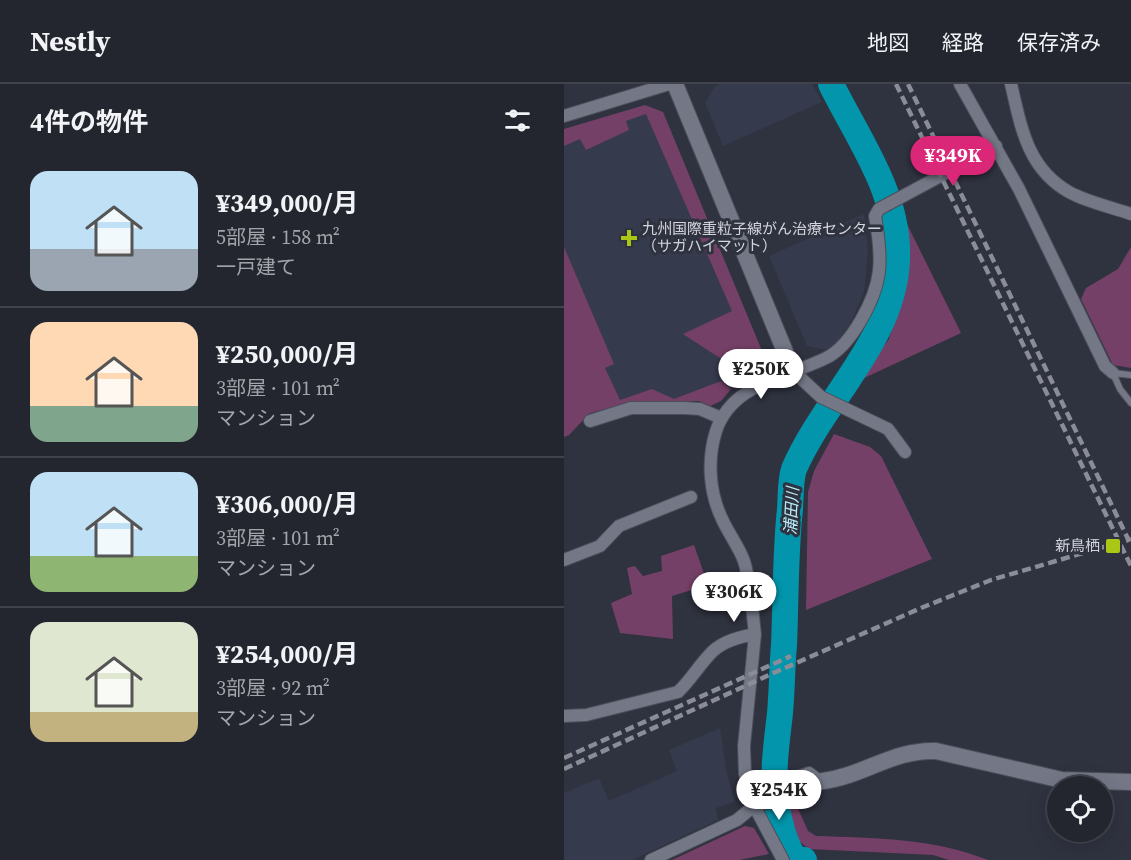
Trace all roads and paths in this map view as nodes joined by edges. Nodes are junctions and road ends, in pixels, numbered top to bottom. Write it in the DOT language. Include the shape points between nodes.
graph roads {
  1 [pos="669,84"];
  2 [pos="675,84"];
  3 [pos="960,84"];
  4 [pos="1011,84"];
  5 [pos="564,116"];
  6 [pos="996,146"];
  7 [pos="1131,214"];
  8 [pos="793,371"];
  9 [pos="1113,373"];
  10 [pos="1131,375"];
  11 [pos="1131,403"];
  12 [pos="722,418"];
  13 [pos="590,421"];
  14 [pos="905,452"];
  15 [pos="691,497"];
  16 [pos="564,560"];
  17 [pos="755,633"];
  18 [pos="564,716"];
  19 [pos="823,781"];
  20 [pos="1131,782"];
  21 [pos="750,789"];
  22 [pos="754,806"];
  23 [pos="781,855"];
  24 [pos="651,860"];
  1 -- 5 [label="street"];
  2 -- 8 [label="street"];
  3 -- 6 [label="street"];
  4 -- 7 [label="street" via="1025,141 1048,175 1070,193"];
  6 -- 8 [label="street" via="879,208 875,216 879,272 861,321 844,345 827,358"];
  6 -- 9 [label="street" via="1105,366"];
  8 -- 12 [label="street" via="743,394"];
  8 -- 14 [label="street" via="821,397 888,429"];
  9 -- 10 [label="lane"];
  9 -- 11 [label="lane"];
  12 -- 13 [label="street" via="692,408 631,408"];
  12 -- 17 [label="street" via="712,450 712,490 745,567"];
  15 -- 16 [label="street" via="619,526 600,546"];
  17 -- 18 [label="street" via="713,650 678,692 586,715"];
  17 -- 21 [label="street" via="744,746"];
  19 -- 20 [label="street" via="919,750 1062,780"];
  19 -- 21 [label="street" via="809,773"];
  19 -- 22 [label="street" via="788,798"];
  21 -- 22 [label="street"];
  22 -- 23 [label="street"];
  22 -- 24 [label="street" via="737,820"];
}
